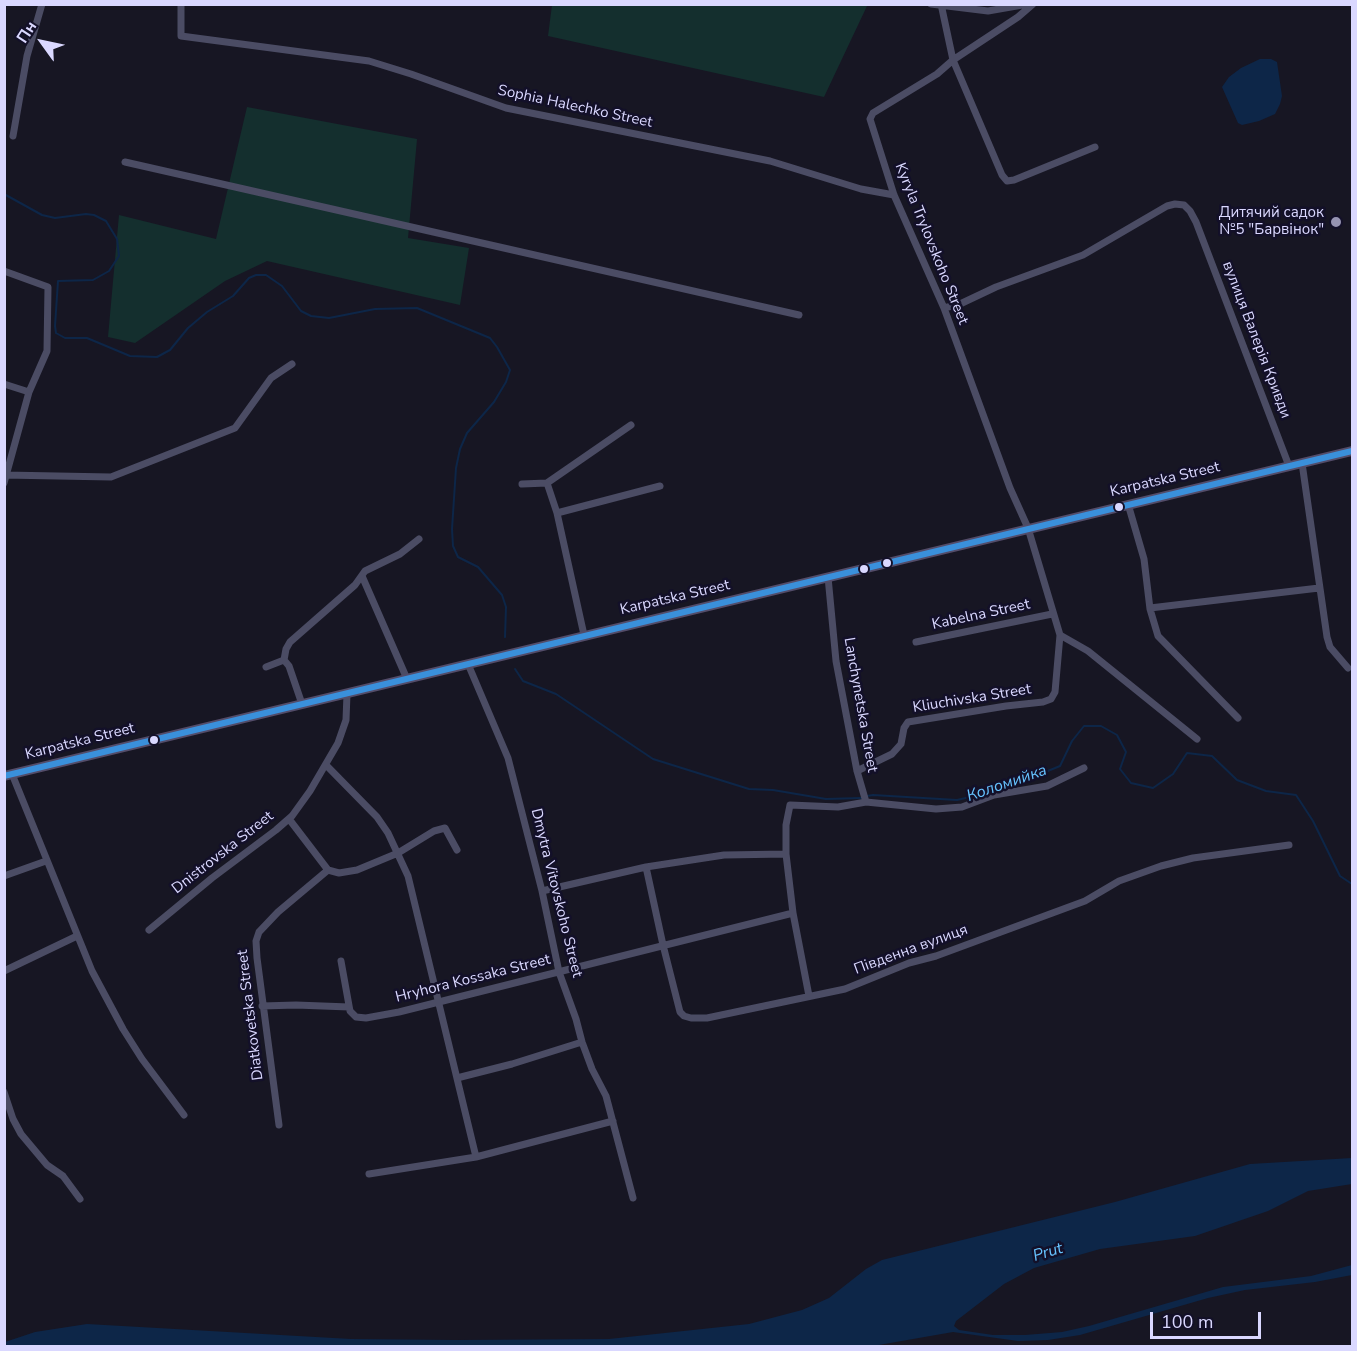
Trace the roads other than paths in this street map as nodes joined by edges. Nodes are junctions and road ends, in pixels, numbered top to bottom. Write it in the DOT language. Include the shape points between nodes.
graph roads {
  1 [pos="42,4"];
  2 [pos="181,4"];
  3 [pos="931,4"];
  4 [pos="1028,4"];
  5 [pos="1033,4"];
  6 [pos="942,6"];
  7 [pos="953,60"];
  8 [pos="13,136"];
  9 [pos="1095,147"];
  10 [pos="125,162"];
  11 [pos="894,195"];
  12 [pos="4,271"];
  13 [pos="944,308"];
  14 [pos="799,315"];
  15 [pos="292,364"];
  16 [pos="4,384"];
  17 [pos="29,392"];
  18 [pos="631,425"];
  19 [pos="1353,451"];
  20 [pos="1302,463"];
  21 [pos="1289,466"];
  22 [pos="6,475"];
  23 [pos="4,483"];
  24 [pos="547,483"];
  25 [pos="522,484"];
  26 [pos="660,486"];
  27 [pos="1128,504"];
  28 [pos="557,513"];
  29 [pos="1028,528"];
  30 [pos="419,539"];
  31 [pos="362,576"];
  32 [pos="828,577"];
  33 [pos="1319,588"];
  34 [pos="1150,608"];
  35 [pos="1052,614"];
  36 [pos="584,635"];
  37 [pos="1060,635"];
  38 [pos="916,642"];
  39 [pos="284,660"];
  40 [pos="468,664"];
  41 [pos="266,667"];
  42 [pos="1348,668"];
  43 [pos="407,679"];
  44 [pos="346,694"];
  45 [pos="302,704"];
  46 [pos="1238,718"];
  47 [pos="1197,740"];
  48 [pos="327,765"];
  49 [pos="1084,768"];
  50 [pos="857,771"];
  51 [pos="8,775"];
  52 [pos="865,798"];
  53 [pos="289,819"];
  54 [pos="1288,845"];
  55 [pos="457,850"];
  56 [pos="398,853"];
  57 [pos="786,854"];
  58 [pos="46,861"];
  59 [pos="646,867"];
  60 [pos="328,870"];
  61 [pos="4,876"];
  62 [pos="542,891"];
  63 [pos="793,913"];
  64 [pos="148,930"];
  65 [pos="77,936"];
  66 [pos="663,945"];
  67 [pos="341,961"];
  68 [pos="4,971"];
  69 [pos="559,972"];
  70 [pos="809,996"];
  71 [pos="439,1002"];
  72 [pos="262,1006"];
  73 [pos="349,1007"];
  74 [pos="582,1042"];
  75 [pos="457,1078"];
  76 [pos="4,1092"];
  77 [pos="184,1115"];
  78 [pos="613,1121"];
  79 [pos="279,1125"];
  80 [pos="476,1157"];
  81 [pos="369,1174"];
  82 [pos="80,1198"];
  83 [pos="633,1198"];
  1 -- 8 [label="street" via="27,56"];
  2 -- 11 [label="street, Sophia Halechko Street" via="181,36 369,61 506,108 770,161"];
  3 -- 6 [label="street"];
  4 -- 6 [label="street" via="988,11"];
  5 -- 7 [label="street"];
  6 -- 7 [label="street"];
  7 -- 9 [label="street" via="1007,181"];
  7 -- 11 [label="street, Kyryla Trylovskoho Street" via="870,116"];
  10 -- 14 [label="street"];
  11 -- 13 [label="street, Kyryla Trylovskoho Street"];
  12 -- 17 [label="street" via="48,287 47,351"];
  13 -- 21 [label="street, вулиця Валерія Кривди" via="1083,255 1170,204 1184,205 1196,222"];
  13 -- 29 [label="street, Kyryla Trylovskoho Street"];
  15 -- 22 [label="street" via="271,378 235,428 111,477"];
  16 -- 17 [label="street"];
  17 -- 22 [label="street"];
  18 -- 24 [label="street"];
  19 -- 20 [label="main road, Karpatska Street"];
  20 -- 21 [label="main road, Karpatska Street"];
  20 -- 33 [label="street"];
  21 -- 27 [label="main road, Karpatska Street"];
  22 -- 23 [label="street"];
  24 -- 25 [label="street"];
  24 -- 28 [label="street"];
  26 -- 28 [label="street"];
  27 -- 29 [label="main road, Karpatska Street"];
  27 -- 34 [label="street" via="1144,558"];
  28 -- 36 [label="street"];
  29 -- 32 [label="main road, Karpatska Street"];
  29 -- 35 [label="street, Kyryla Trylovskoho Street"];
  30 -- 31 [label="street" via="400,554 370,567"];
  31 -- 39 [label="street" via="290,642"];
  31 -- 43 [label="street"];
  32 -- 36 [label="main road, Karpatska Street"];
  32 -- 50 [label="street, Lanchynetska Street" via="836,662"];
  33 -- 34 [label="street"];
  33 -- 42 [label="street" via="1330,646"];
  34 -- 46 [label="street" via="1160,640"];
  35 -- 37 [label="street, Kyryla Trylovskoho Street"];
  35 -- 38 [label="street, Kabelna Street"];
  36 -- 40 [label="main road, Karpatska Street"];
  37 -- 47 [label="street" via="1088,651"];
  37 -- 50 [label="street, Kliuchivska Street" via="1054,692 1049,700 908,722 895,751"];
  39 -- 41 [label="street"];
  39 -- 45 [label="street"];
  40 -- 43 [label="main road, Karpatska Street"];
  40 -- 62 [label="street, Dmytra Vitovskoho Street" via="508,758"];
  43 -- 44 [label="main road, Karpatska Street"];
  44 -- 45 [label="main road, Karpatska Street"];
  44 -- 48 [label="street, Dnistrovska Street" via="344,729"];
  45 -- 51 [label="main road, Karpatska Street"];
  48 -- 53 [label="street, Dnistrovska Street"];
  48 -- 56 [label="street" via="377,817"];
  49 -- 52 [label="street" via="1047,786 994,795 962,807 936,809"];
  50 -- 52 [label="street, Lanchynetska Street"];
  51 -- 58 [label="street"];
  52 -- 57 [label="street" via="838,807 790,805"];
  53 -- 60 [label="street"];
  53 -- 64 [label="street, Dnistrovska Street"];
  54 -- 70 [label="street, Південна вулиця" via="1193,858 1136,874 1085,901 1040,918 845,989"];
  55 -- 56 [label="street" via="445,828"];
  56 -- 60 [label="street" via="357,870"];
  56 -- 71 [label="street" via="412,890"];
  57 -- 59 [label="street" via="731,854"];
  57 -- 63 [label="street"];
  58 -- 61 [label="street"];
  58 -- 65 [label="street"];
  59 -- 62 [label="street"];
  59 -- 66 [label="street, Південна вулиця"];
  60 -- 72 [label="street, Diatkovetska Street" via="267,922 257,936"];
  62 -- 69 [label="street, Dmytra Vitovskoho Street"];
  63 -- 66 [label="street, Hryhora Kossaka Street"];
  63 -- 70 [label="street"];
  65 -- 68 [label="street"];
  65 -- 77 [label="street" via="123,1029"];
  66 -- 69 [label="street, Hryhora Kossaka Street"];
  66 -- 70 [label="street, Південна вулиця" via="684,1016 707,1018"];
  67 -- 73 [label="street"];
  69 -- 71 [label="street, Hryhora Kossaka Street"];
  69 -- 74 [label="street, Dmytra Vitovskoho Street"];
  71 -- 73 [label="street, Hryhora Kossaka Street" via="366,1018 356,1017"];
  71 -- 75 [label="street"];
  72 -- 73 [label="street, Hryhora Kossaka Street"];
  72 -- 79 [label="street, Diatkovetska Street"];
  74 -- 75 [label="street"];
  74 -- 78 [label="street, Dmytra Vitovskoho Street"];
  75 -- 80 [label="street"];
  76 -- 82 [label="street" via="21,1134"];
  78 -- 80 [label="street"];
  78 -- 83 [label="street, Dmytra Vitovskoho Street"];
  80 -- 81 [label="street"];
}
